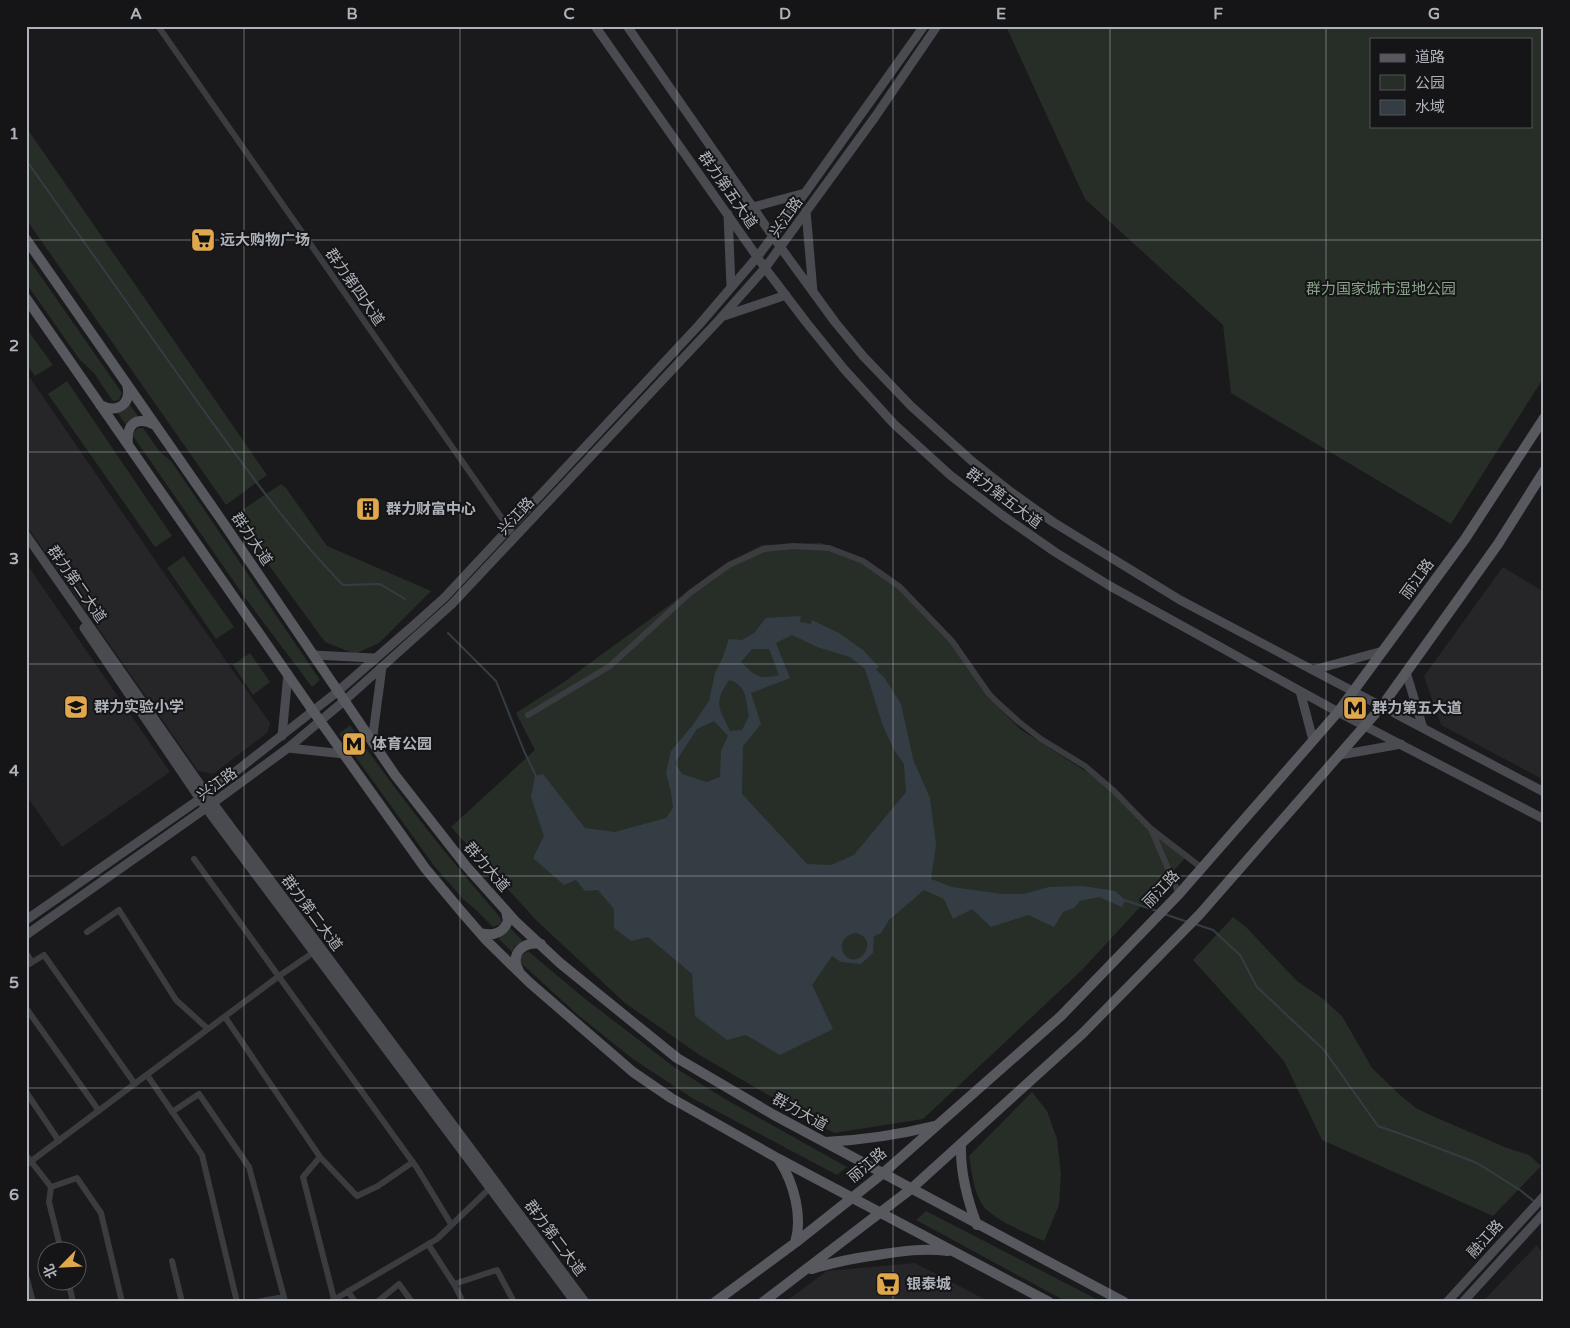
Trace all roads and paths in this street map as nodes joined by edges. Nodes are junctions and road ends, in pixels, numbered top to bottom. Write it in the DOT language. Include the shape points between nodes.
graph roads {
  1 [pos="158,26"];
  2 [pos="595,26"];
  3 [pos="627,26"];
  4 [pos="924,26"];
  5 [pos="937,26"];
  6 [pos="806,193"];
  7 [pos="753,207"];
  8 [pos="806,211"];
  9 [pos="728,214"];
  10 [pos="773,236"];
  11 [pos="26,239"];
  12 [pos="780,248"];
  13 [pos="758,256"];
  14 [pos="765,268"];
  15 [pos="732,287"];
  16 [pos="813,292"];
  17 [pos="786,295"];
  18 [pos="26,298"];
  19 [pos="722,317"];
  20 [pos="127,384"];
  21 [pos="100,405"];
  22 [pos="1544,418"];
  23 [pos="155,425"];
  24 [pos="128,445"];
  25 [pos="1544,472"];
  26 [pos="512,533"];
  27 [pos="26,535"];
  28 [pos="26,543"];
  29 [pos="417,629"];
  30 [pos="1383,651"];
  31 [pos="313,655"];
  32 [pos="374,658"];
  33 [pos="382,668"];
  34 [pos="1313,670"];
  35 [pos="1406,672"];
  36 [pos="288,674"];
  37 [pos="1300,691"];
  38 [pos="337,692"];
  39 [pos="1353,692"];
  40 [pos="344,701"];
  41 [pos="1382,706"];
  42 [pos="313,711"];
  43 [pos="1338,712"];
  44 [pos="528,715"];
  45 [pos="321,722"];
  46 [pos="1365,725"];
  47 [pos="1423,728"];
  48 [pos="282,736"];
  49 [pos="1314,740"];
  50 [pos="372,742"];
  51 [pos="1401,744"];
  52 [pos="288,748"];
  53 [pos="344,754"];
  54 [pos="1340,755"];
  55 [pos="1544,792"];
  56 [pos="204,796"];
  57 [pos="210,806"];
  58 [pos="1544,819"];
  59 [pos="1150,829"];
  60 [pos="194,859"];
  61 [pos="1202,868"];
  62 [pos="1179,894"];
  63 [pos="506,911"];
  64 [pos="26,920"];
  65 [pos="87,932"];
  66 [pos="480,933"];
  67 [pos="26,935"];
  68 [pos="541,944"];
  69 [pos="314,952"];
  70 [pos="26,953"];
  71 [pos="29,964"];
  72 [pos="520,973"];
  73 [pos="279,976"];
  74 [pos="26,1008"];
  75 [pos="225,1017"];
  76 [pos="208,1029"];
  77 [pos="147,1075"];
  78 [pos="135,1084"];
  79 [pos="26,1092"];
  80 [pos="99,1111"];
  81 [pos="172,1112"];
  82 [pos="937,1125"];
  83 [pos="59,1141"];
  84 [pos="824,1142"];
  85 [pos="961,1144"];
  86 [pos="26,1155"];
  87 [pos="320,1157"];
  88 [pos="779,1159"];
  89 [pos="413,1162"];
  90 [pos="29,1163"];
  91 [pos="882,1174"];
  92 [pos="50,1187"];
  93 [pos="491,1187"];
  94 [pos="911,1190"];
  95 [pos="1544,1196"];
  96 [pos="852,1198"];
  97 [pos="881,1213"];
  98 [pos="1544,1213"];
  99 [pos="451,1224"];
  100 [pos="977,1225"];
  101 [pos="58,1240"];
  102 [pos="795,1243"];
  103 [pos="428,1244"];
  104 [pos="956,1252"];
  105 [pos="172,1261"];
  106 [pos="804,1271"];
  107 [pos="26,1276"];
  108 [pos="454,1284"];
  109 [pos="348,1291"];
  110 [pos="285,1300"];
  111 [pos="332,1300"];
  112 [pos="33,1302"];
  113 [pos="122,1302"];
  114 [pos="182,1302"];
  115 [pos="237,1302"];
  116 [pos="256,1302"];
  117 [pos="355,1302"];
  118 [pos="377,1302"];
  119 [pos="412,1302"];
  120 [pos="463,1302"];
  121 [pos="514,1302"];
  122 [pos="575,1302"];
  123 [pos="585,1302"];
  124 [pos="715,1302"];
  125 [pos="763,1302"];
  126 [pos="1049,1302"];
  127 [pos="1124,1302"];
  128 [pos="1447,1302"];
  129 [pos="1463,1302"];
  1 -- 26 [label="street, 群力第四大道"];
  2 -- 9 [label="main road, 群力第五大道"];
  3 -- 7 [label="main road, 群力第五大道"];
  4 -- 6 [label="main road, 兴江路"];
  5 -- 8 [label="main road, 兴江路"];
  6 -- 7 [label="main road"];
  6 -- 10 [label="main road, 兴江路"];
  7 -- 10 [label="main road, 群力第五大道"];
  8 -- 12 [label="main road, 兴江路"];
  8 -- 16 [label="main road"];
  9 -- 13 [label="main road, 群力第五大道"];
  9 -- 15 [label="main road"];
  10 -- 12 [label="main road, 群力第五大道"];
  10 -- 13 [label="main road, 兴江路"];
  11 -- 20 [label="main road, 群力大道"];
  12 -- 14 [label="main road, 兴江路"];
  12 -- 16 [label="main road, 群力第五大道"];
  13 -- 14 [label="main road, 群力第五大道"];
  13 -- 15 [label="main road, 兴江路"];
  14 -- 17 [label="main road, 群力第五大道"];
  14 -- 19 [label="main road, 兴江路"];
  15 -- 26 [label="main road, 兴江路"];
  16 -- 34 [label="main road, 群力第五大道" via="863,356 911,406 1011,492 1053,522 1180,600"];
  17 -- 19 [label="main road"];
  17 -- 37 [label="main road, 群力第五大道" via="844,369 894,424 950,475 1055,552 1110,586"];
  18 -- 21 [label="main road"];
  19 -- 26 [label="main road, 兴江路"];
  20 -- 21 [label="main road" via="129,395 126,402 115,408"];
  20 -- 23 [label="main road, 群力大道"];
  21 -- 24 [label="main road"];
  22 -- 30 [label="main road, 丽江路" via="1465,539"];
  23 -- 24 [label="main road" via="139,421 131,426"];
  23 -- 31 [label="main road, 群力大道"];
  24 -- 36 [label="main road"];
  25 -- 35 [label="main road" via="1498,544"];
  26 -- 29 [label="main road, 兴江路" via="445,597"];
  26 -- 29 [label="main road, 兴江路" via="452,604"];
  27 -- 56 [label="main road, 群力第二大道"];
  28 -- 56 [label="main road, 群力第二大道"];
  29 -- 32 [label="main road, 兴江路"];
  29 -- 33 [label="main road, 兴江路"];
  30 -- 34 [label="main road"];
  30 -- 39 [label="main road, 丽江路"];
  31 -- 32 [label="main road"];
  31 -- 38 [label="main road, 群力大道"];
  32 -- 38 [label="main road, 兴江路"];
  33 -- 40 [label="main road, 兴江路"];
  33 -- 50 [label="main road"];
  34 -- 39 [label="main road, 群力第五大道"];
  35 -- 41 [label="main road"];
  35 -- 47 [label="main road"];
  36 -- 42 [label="main road"];
  36 -- 48 [label="main road"];
  37 -- 43 [label="main road, 群力第五大道"];
  37 -- 49 [label="main road"];
  38 -- 40 [label="main road, 群力大道"];
  38 -- 42 [label="main road, 兴江路"];
  39 -- 41 [label="main road, 群力第五大道"];
  39 -- 43 [label="main road, 丽江路"];
  40 -- 45 [label="main road, 兴江路"];
  40 -- 50 [label="main road, 群力大道"];
  41 -- 46 [label="main road"];
  41 -- 47 [label="main road, 群力第五大道"];
  42 -- 45 [label="main road"];
  42 -- 48 [label="main road, 兴江路"];
  43 -- 46 [label="main road, 群力第五大道"];
  43 -- 49 [label="main road, 丽江路"];
  44 -- 59 [label="street" via="610,666 690,593 729,565 764,549 794,546 829,548 862,561 900,587 952,640 998,703 1041,739 1085,766 1114,790"];
  45 -- 52 [label="main road, 兴江路"];
  45 -- 53 [label="main road"];
  46 -- 51 [label="main road, 群力第五大道"];
  46 -- 54 [label="main road"];
  47 -- 55 [label="main road, 群力第五大道"];
  48 -- 56 [label="main road, 兴江路"];
  49 -- 61 [label="main road, 丽江路"];
  50 -- 63 [label="main road, 群力大道" via="430,823"];
  51 -- 54 [label="main road"];
  51 -- 58 [label="main road, 群力第五大道"];
  52 -- 53 [label="main road"];
  52 -- 57 [label="main road, 兴江路"];
  53 -- 66 [label="main road" via="425,868"];
  54 -- 85 [label="main road" via="1200,914 1082,1034"];
  56 -- 57 [label="main road, 群力第二大道"];
  56 -- 64 [label="main road, 兴江路"];
  57 -- 67 [label="main road, 兴江路"];
  57 -- 69 [label="main road, 群力第二大道"];
  57 -- 123 [label="main road, 群力第二大道"];
  59 -- 61 [label="street"];
  59 -- 62 [label="street"];
  60 -- 73 [label="street"];
  61 -- 62 [label="main road, 丽江路"];
  62 -- 82 [label="main road, 丽江路" via="1061,1016"];
  63 -- 66 [label="main road" via="508,921 504,929 493,935"];
  63 -- 68 [label="main road, 群力大道"];
  65 -- 76 [label="street" via="119,910 176,1000"];
  66 -- 72 [label="main road"];
  68 -- 72 [label="main road" via="531,944 517,953 515,961"];
  68 -- 84 [label="main road, 群力大道" via="677,1058"];
  69 -- 73 [label="street"];
  69 -- 93 [label="main road, 群力第二大道"];
  70 -- 71 [label="street"];
  71 -- 78 [label="street" via="44,955"];
  72 -- 88 [label="main road" via="633,1072 671,1098"];
  73 -- 75 [label="street"];
  73 -- 89 [label="street"];
  74 -- 80 [label="street"];
  75 -- 76 [label="street"];
  75 -- 87 [label="street"];
  76 -- 77 [label="street"];
  77 -- 78 [label="street"];
  77 -- 81 [label="street"];
  78 -- 80 [label="street"];
  79 -- 83 [label="street"];
  80 -- 83 [label="street"];
  81 -- 110 [label="street" via="199,1094 249,1167"];
  81 -- 115 [label="street" via="202,1155"];
  82 -- 84 [label="main road" via="863,1139"];
  82 -- 91 [label="main road, 丽江路"];
  83 -- 90 [label="street"];
  84 -- 91 [label="main road, 群力大道"];
  85 -- 94 [label="main road"];
  85 -- 100 [label="main road" via="966,1192"];
  86 -- 90 [label="street"];
  87 -- 89 [label="street" via="357,1196"];
  87 -- 111 [label="street" via="303,1177"];
  88 -- 96 [label="main road"];
  88 -- 102 [label="main road" via="797,1211"];
  89 -- 99 [label="street"];
  90 -- 92 [label="street"];
  91 -- 94 [label="main road, 群力大道"];
  91 -- 96 [label="main road, 丽江路"];
  92 -- 101 [label="street" via="49,1202"];
  92 -- 113 [label="street" via="77,1178 100,1213"];
  93 -- 99 [label="street"];
  93 -- 122 [label="main road, 群力第二大道"];
  94 -- 97 [label="main road"];
  94 -- 100 [label="main road, 群力大道"];
  95 -- 128 [label="main road, 融江路"];
  96 -- 97 [label="main road"];
  96 -- 102 [label="main road, 丽江路"];
  97 -- 104 [label="main road"];
  97 -- 106 [label="main road"];
  98 -- 129 [label="main road, 融江路"];
  99 -- 103 [label="street" via="438,1239"];
  100 -- 127 [label="main road, 群力大道"];
  102 -- 124 [label="main road, 丽江路"];
  103 -- 108 [label="street"];
  103 -- 109 [label="street"];
  104 -- 106 [label="main road" via="907,1250 847,1259"];
  104 -- 126 [label="main road"];
  105 -- 114 [label="street"];
  106 -- 125 [label="main road"];
  107 -- 112 [label="street"];
  108 -- 120 [label="street"];
  108 -- 121 [label="street" via="497,1270"];
  109 -- 111 [label="street"];
  109 -- 117 [label="street"];
  110 -- 116 [label="street"];
  118 -- 119 [label="street" via="399,1284"];
}
